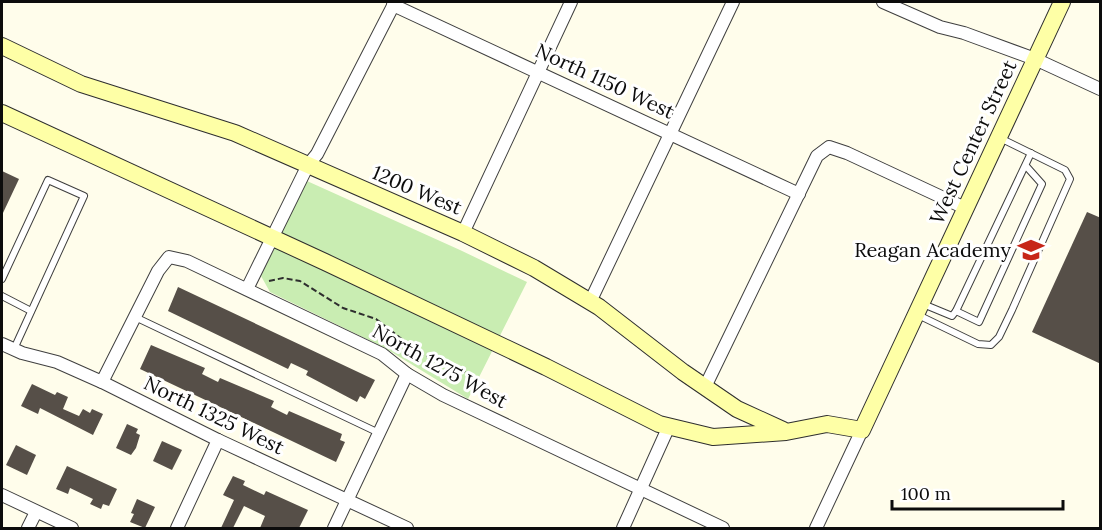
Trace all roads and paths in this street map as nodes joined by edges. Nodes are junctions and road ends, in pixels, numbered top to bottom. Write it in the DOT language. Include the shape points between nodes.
graph roads {
  1 [pos="571,2"];
  2 [pos="733,2"];
  3 [pos="883,2"];
  4 [pos="1062,2"];
  5 [pos="394,3"];
  6 [pos="2,46"];
  7 [pos="1035,59"];
  8 [pos="538,72"];
  9 [pos="1101,89"];
  10 [pos="2,113"];
  11 [pos="671,133"];
  12 [pos="998,137"];
  13 [pos="1031,153"];
  14 [pos="308,165"];
  15 [pos="1026,166"];
  16 [pos="800,194"];
  17 [pos="965,208"];
  18 [pos="463,233"];
  19 [pos="272,238"];
  20 [pos="2,279"];
  21 [pos="269,281"];
  22 [pos="246,289"];
  23 [pos="2,296"];
  24 [pos="590,302"];
  25 [pos="918,309"];
  26 [pos="31,311"];
  27 [pos="956,311"];
  28 [pos="135,317"];
  29 [pos="2,344"];
  30 [pos="14,349"];
  31 [pos="407,374"];
  32 [pos="471,376"];
  33 [pos="102,382"];
  34 [pos="705,387"];
  35 [pos="669,426"];
  36 [pos="862,430"];
  37 [pos="786,432"];
  38 [pos="380,433"];
  39 [pos="218,440"];
  40 [pos="641,490"];
  41 [pos="2,495"];
  42 [pos="349,501"];
  43 [pos="36,512"];
  44 [pos="28,528"];
  45 [pos="72,528"];
  46 [pos="177,528"];
  47 [pos="334,528"];
  48 [pos="407,528"];
  49 [pos="623,528"];
  50 [pos="723,528"];
  51 [pos="816,528"];
  1 -- 8 [label="street"];
  2 -- 11 [label="street"];
  3 -- 7 [label="street" via="940,27"];
  4 -- 7 [label="street, West Center Street"];
  5 -- 8 [label="street, North 1150 West"];
  5 -- 14 [label="street"];
  6 -- 14 [label="street, 1200 West" via="81,84 235,133"];
  7 -- 9 [label="street"];
  7 -- 12 [label="street, West Center Street"];
  8 -- 11 [label="street, North 1150 West"];
  8 -- 18 [label="street"];
  10 -- 19 [label="street"];
  11 -- 16 [label="street, North 1150 West"];
  11 -- 24 [label="street"];
  12 -- 13 [label="lane"];
  12 -- 17 [label="street, West Center Street"];
  13 -- 15 [label="lane"];
  13 -- 25 [label="lane" via="1065,170 1070,179 999,337 991,345 978,344"];
  14 -- 18 [label="street, 1200 West"];
  14 -- 19 [label="street"];
  15 -- 27 [label="lane"];
  15 -- 27 [label="lane" via="1042,184 979,322"];
  16 -- 17 [label="street" via="818,156 830,147"];
  16 -- 34 [label="street"];
  17 -- 25 [label="street, West Center Street"];
  18 -- 24 [label="street, 1200 West" via="534,267"];
  19 -- 22 [label="street"];
  19 -- 35 [label="street"];
  20 -- 26 [label="lane" via="48,180 84,196"];
  21 -- 32 [label="path" via="300,281 344,308 376,320 421,354"];
  22 -- 28 [label="street, North 1275 West" via="187,261 169,257"];
  22 -- 31 [label="street, North 1275 West" via="382,354"];
  23 -- 26 [label="lane"];
  24 -- 34 [label="street, 1200 West"];
  25 -- 27 [label="lane" via="952,316"];
  25 -- 36 [label="street, West Center Street"];
  26 -- 30 [label="lane"];
  28 -- 33 [label="street"];
  28 -- 38 [label="lane"];
  29 -- 30 [label="street, North 1325 West"];
  30 -- 33 [label="street, North 1325 West"];
  31 -- 38 [label="street"];
  31 -- 40 [label="street, North 1275 West"];
  33 -- 39 [label="street, North 1325 West"];
  34 -- 37 [label="street, 1200 West" via="737,409"];
  35 -- 37 [label="street" via="713,437"];
  35 -- 40 [label="street"];
  36 -- 37 [label="street" via="827,424"];
  36 -- 51 [label="street, West Center Street"];
  38 -- 42 [label="street"];
  39 -- 42 [label="street, North 1325 West"];
  39 -- 46 [label="street"];
  40 -- 49 [label="street"];
  40 -- 50 [label="street, North 1275 West"];
  41 -- 43 [label="street"];
  42 -- 47 [label="street"];
  42 -- 48 [label="street, North 1325 West"];
  43 -- 44 [label="street"];
  43 -- 45 [label="street"];
}
